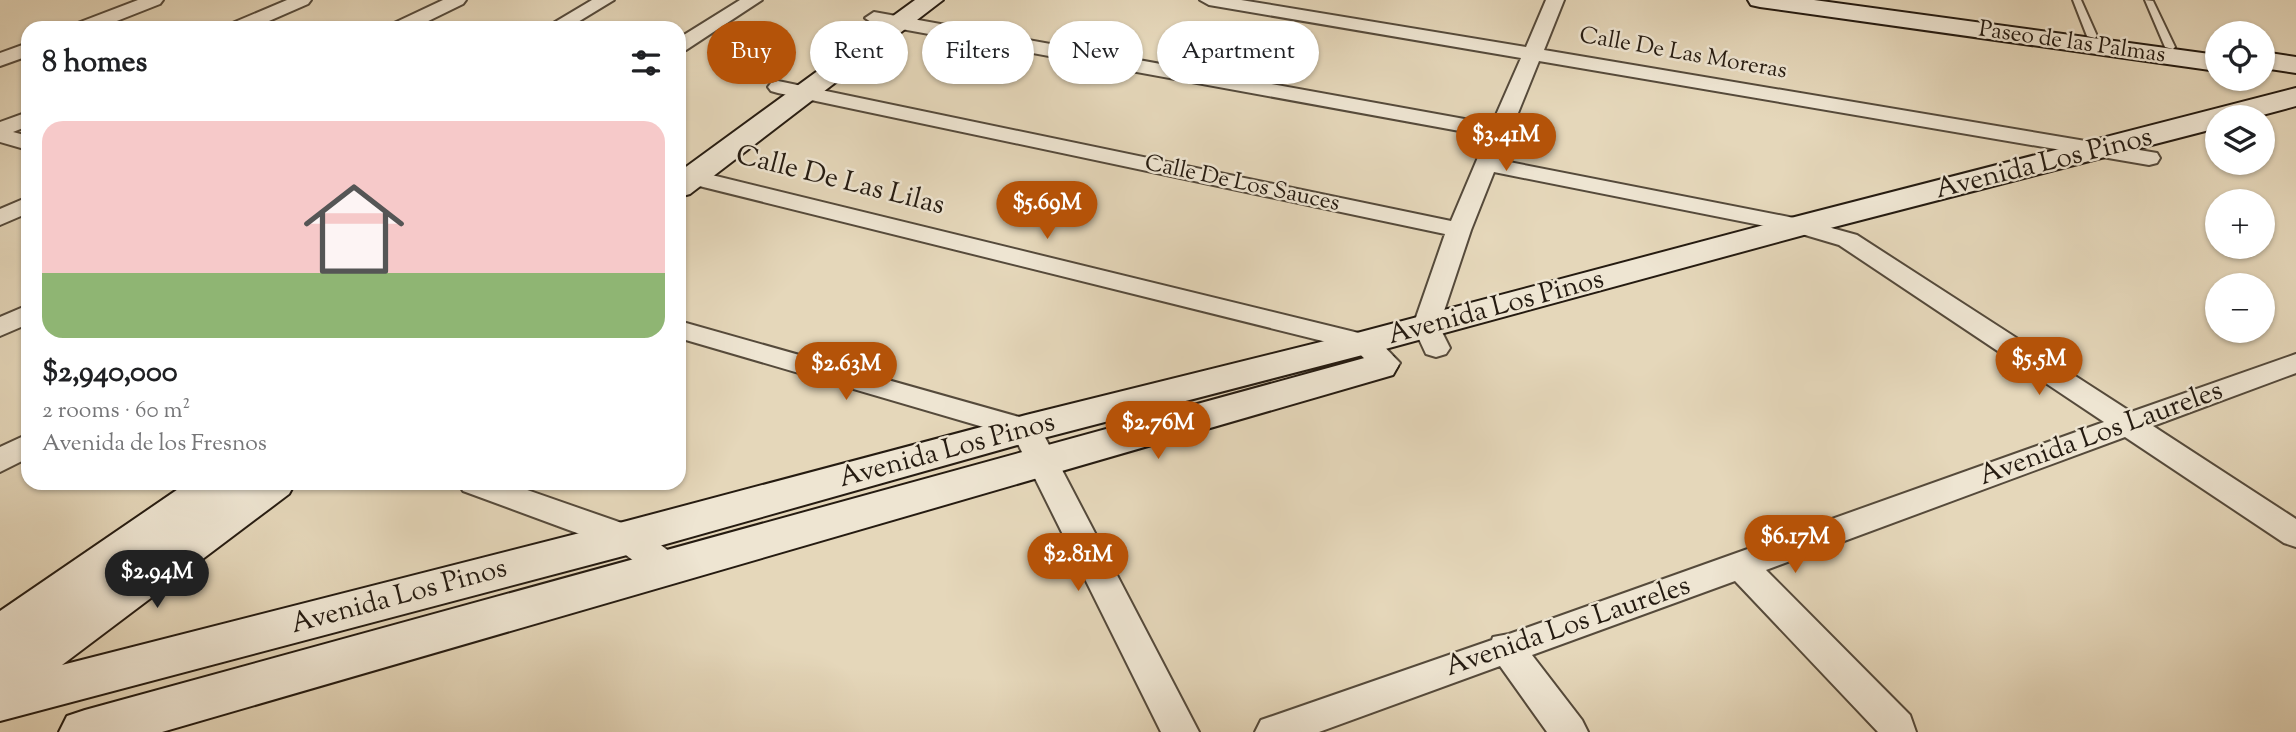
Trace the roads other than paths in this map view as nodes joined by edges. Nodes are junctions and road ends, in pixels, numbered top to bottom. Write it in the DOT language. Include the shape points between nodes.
graph roads {
  1 [pos="154,0"];
  2 [pos="302,0"];
  3 [pos="457,0"];
  4 [pos="605,0"];
  5 [pos="753,0"];
  6 [pos="931,0"];
  7 [pos="1209,0"];
  8 [pos="1555,0"];
  9 [pos="1763,0"];
  10 [pos="1833,0"];
  11 [pos="2077,0"];
  12 [pos="2149,1"];
  13 [pos="891,13"];
  14 [pos="100,21"];
  15 [pos="253,21"];
  16 [pos="413,21"];
  17 [pos="567,21"];
  18 [pos="2092,36"];
  19 [pos="686,42"];
  20 [pos="2170,47"];
  21 [pos="21,52"];
  22 [pos="2205,52"];
  23 [pos="1532,53"];
  24 [pos="0,60"];
  25 [pos="2205,61"];
  26 [pos="2275,62"];
  27 [pos="2296,65"];
  28 [pos="2275,71"];
  29 [pos="2296,74"];
  30 [pos="792,90"];
  31 [pos="2296,97"];
  32 [pos="2267,105"];
  33 [pos="2296,116"];
  34 [pos="21,122"];
  35 [pos="2205,122"];
  36 [pos="2275,122"];
  37 [pos="1500,132"];
  38 [pos="0,133"];
  39 [pos="21,140"];
  40 [pos="2205,142"];
  41 [pos="2102,150"];
  42 [pos="2149,158"];
  43 [pos="1486,164"];
  44 [pos="686,171"];
  45 [pos="686,175"];
  46 [pos="21,208"];
  47 [pos="0,218"];
  48 [pos="1799,226"];
  49 [pos="1459,230"];
  50 [pos="1848,240"];
  51 [pos="21,317"];
  52 [pos="0,328"];
  53 [pos="686,331"];
  54 [pos="1431,337"];
  55 [pos="1376,353"];
  56 [pos="2296,363"];
  57 [pos="2125,425"];
  58 [pos="1035,445"];
  59 [pos="21,448"];
  60 [pos="0,461"];
  61 [pos="208,490"];
  62 [pos="265,490"];
  63 [pos="493,490"];
  64 [pos="2296,535"];
  65 [pos="627,538"];
  66 [pos="665,566"];
  67 [pos="1741,566"];
  68 [pos="0,637"];
  69 [pos="1506,647"];
  70 [pos="1,700"];
  71 [pos="85,732"];
  72 [pos="1180,732"];
  73 [pos="1275,732"];
  74 [pos="1569,732"];
  75 [pos="1897,732"];
  1 -- 14 [label="street"];
  2 -- 15 [label="street"];
  3 -- 16 [label="street"];
  4 -- 17 [label="street"];
  5 -- 19 [label="street"];
  6 -- 13 [label="street"];
  7 -- 23 [label="street, Calle De Las Moreras"];
  8 -- 23 [label="street"];
  9 -- 25 [label="street, Paseo de las Palmas"];
  10 -- 18 [label="street, Paseo de las Palmas"];
  11 -- 18 [label="lane"];
  12 -- 20 [label="lane"];
  13 -- 30 [label="street"];
  13 -- 37 [label="street"];
  18 -- 20 [label="street, Paseo de las Palmas"];
  20 -- 22 [label="street, Paseo de las Palmas"];
  21 -- 24 [label="street"];
  23 -- 37 [label="street"];
  23 -- 41 [label="street, Calle De Las Moreras"];
  26 -- 27 [label="street"];
  28 -- 29 [label="street"];
  30 -- 44 [label="street"];
  30 -- 49 [label="street, Calle De Los Sauces"];
  31 -- 32 [label="street"];
  33 -- 36 [label="street"];
  34 -- 38 [label="street"];
  35 -- 41 [label="street, Avenida Los Pinos"];
  37 -- 43 [label="street"];
  38 -- 39 [label="street"];
  40 -- 42 [label="street, Avenida Los Pinos"];
  41 -- 42 [label="street, Calle De Las Moreras"];
  41 -- 48 [label="street, Avenida Los Pinos"];
  42 -- 50 [label="street, Avenida Los Pinos"];
  43 -- 48 [label="street"];
  43 -- 49 [label="street"];
  45 -- 55 [label="street, Calle De Las Lilas"];
  46 -- 47 [label="street"];
  48 -- 50 [label="street"];
  48 -- 54 [label="street, Avenida Los Pinos"];
  49 -- 54 [label="street"];
  50 -- 54 [label="street, Avenida Los Pinos"];
  50 -- 57 [label="street"];
  51 -- 52 [label="street"];
  53 -- 58 [label="street"];
  54 -- 55 [label="street, Avenida Los Pinos"];
  55 -- 58 [label="street, Avenida Los Pinos"];
  56 -- 57 [label="street, Avenida Los Laureles"];
  57 -- 64 [label="street"];
  57 -- 67 [label="street, Avenida Los Laureles"];
  58 -- 65 [label="street, Avenida Los Pinos"];
  58 -- 66 [label="street, Avenida Los Pinos"];
  58 -- 72 [label="street"];
  59 -- 60 [label="street"];
  61 -- 68 [label="street"];
  62 -- 70 [label="street"];
  63 -- 65 [label="street"];
  65 -- 66 [label="street"];
  65 -- 70 [label="street, Avenida Los Pinos"];
  66 -- 71 [label="street, Avenida Los Pinos"];
  67 -- 69 [label="street, Avenida Los Laureles"];
  67 -- 75 [label="street" via="1897,726"];
  69 -- 73 [label="street, Avenida Los Laureles"];
  69 -- 74 [label="street"];
}
